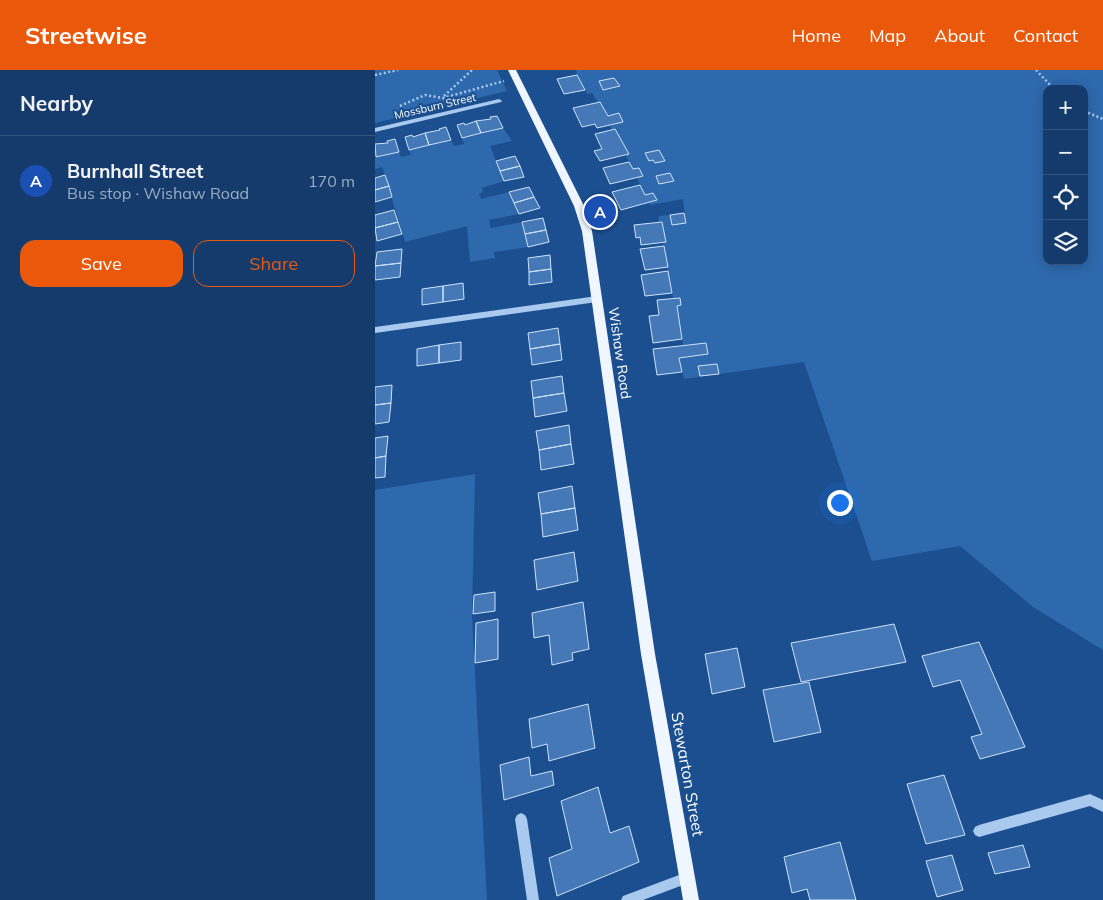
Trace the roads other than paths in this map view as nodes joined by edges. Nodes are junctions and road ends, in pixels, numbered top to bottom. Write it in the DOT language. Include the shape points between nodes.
graph roads {
  1 [pos="514,74"];
  2 [pos="499,101"];
  3 [pos="375,130"];
  4 [pos="597,299"];
  5 [pos="375,330"];
  6 [pos="648,654"];
  7 [pos="1103,806"];
  8 [pos="521,819"];
  9 [pos="979,831"];
  10 [pos="687,878"];
  11 [pos="533,900"];
  12 [pos="627,900"];
  13 [pos="691,900"];
  1 -- 4 [label="main road, Wishaw Road" via="579,206 587,231"];
  2 -- 3 [label="street, Mossburn Street"];
  4 -- 5 [label="street"];
  4 -- 6 [label="main road, Wishaw Road"];
  6 -- 10 [label="main road, Stewarton Street"];
  7 -- 9 [label="street" via="1090,800"];
  8 -- 11 [label="street"];
  10 -- 12 [label="street"];
  10 -- 13 [label="main road, Stewarton Street"];
}
